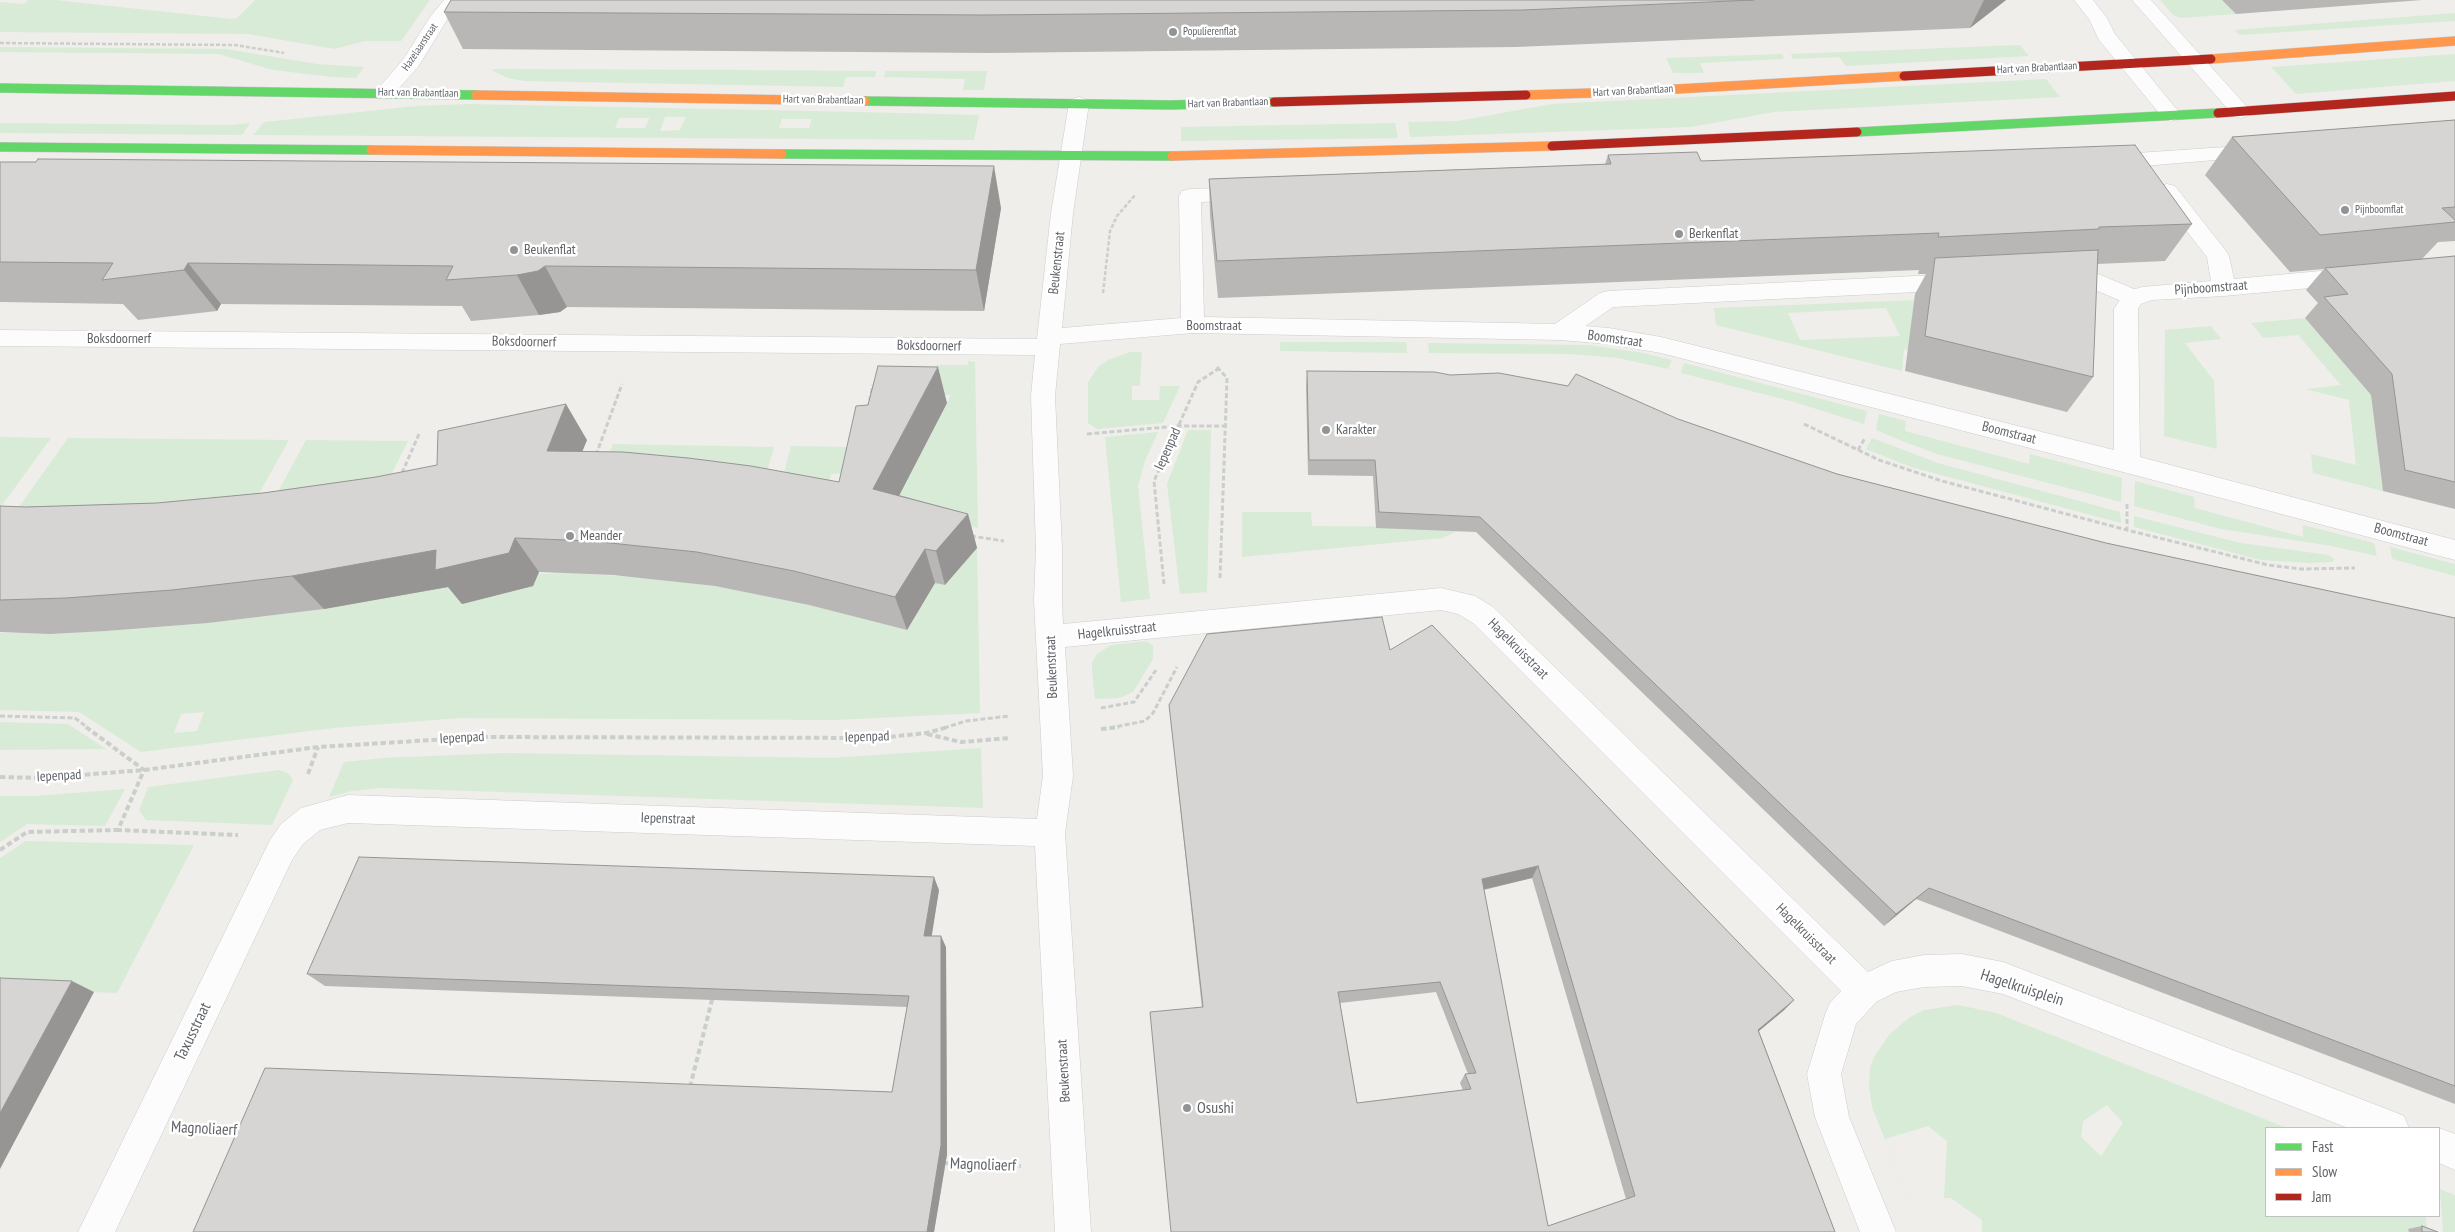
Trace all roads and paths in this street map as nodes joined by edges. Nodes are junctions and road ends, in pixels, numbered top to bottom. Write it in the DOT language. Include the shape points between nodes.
graph roads {
  1 [pos="454,0"];
  2 [pos="2083,0"];
  3 [pos="2141,0"];
  4 [pos="2455,41"];
  5 [pos="0,43"];
  6 [pos="286,53"];
  7 [pos="2196,60"];
  8 [pos="2128,63"];
  9 [pos="0,88"];
  10 [pos="384,93"];
  11 [pos="2455,96"];
  12 [pos="1078,103"];
  13 [pos="2241,112"];
  14 [pos="2171,116"];
  15 [pos="0,147"];
  16 [pos="2280,150"];
  17 [pos="1070,156"];
  18 [pos="2138,160"];
  19 [pos="2085,163"];
  20 [pos="1266,193"];
  21 [pos="2378,274"];
  22 [pos="2034,278"];
  23 [pos="1975,281"];
  24 [pos="2224,288"];
  25 [pos="2133,298"];
  26 [pos="1193,325"];
  27 [pos="1560,332"];
  28 [pos="0,338"];
  29 [pos="1049,342"];
  30 [pos="636,343"];
  31 [pos="882,346"];
  32 [pos="867,412"];
  33 [pos="1799,422"];
  34 [pos="1178,426"];
  35 [pos="1226,426"];
  36 [pos="419,434"];
  37 [pos="1044,437"];
  38 [pos="594,461"];
  39 [pos="2127,463"];
  40 [pos="400,478"];
  41 [pos="967,535"];
  42 [pos="1049,549"];
  43 [pos="2455,550"];
  44 [pos="2363,568"];
  45 [pos="1224,620"];
  46 [pos="1168,626"];
  47 [pos="1052,637"];
  48 [pos="0,716"];
  49 [pos="927,734"];
  50 [pos="144,770"];
  51 [pos="0,777"];
  52 [pos="118,830"];
  53 [pos="1050,833"];
  54 [pos="292,834"];
  55 [pos="0,850"];
  56 [pos="1864,991"];
  57 [pos="714,992"];
  58 [pos="687,1096"];
  59 [pos="148,1126"];
  60 [pos="2389,1127"];
  61 [pos="246,1131"];
  62 [pos="2440,1146"];
  63 [pos="2455,1152"];
  64 [pos="940,1163"];
  65 [pos="1070,1168"];
  66 [pos="96,1232"];
  67 [pos="1073,1232"];
  68 [pos="1878,1232"];
  1 -- 10 [label="street, Hazelaarstraat" via="439,17 411,64"];
  2 -- 8 [label="street"];
  3 -- 7 [label="street"];
  4 -- 7 [label="street, Hart van Brabantlaan"];
  5 -- 6 [label="path" via="235,45"];
  7 -- 8 [label="street, Hart van Brabantlaan"];
  7 -- 13 [label="street"];
  8 -- 12 [label="street, Hart van Brabantlaan" via="1625,92 1171,105"];
  8 -- 14 [label="street"];
  9 -- 10 [label="street, Hart van Brabantlaan"];
  10 -- 12 [label="street, Hart van Brabantlaan"];
  11 -- 13 [label="street"];
  12 -- 17 [label="street, Beukenstraat"];
  13 -- 14 [label="street"];
  14 -- 17 [label="street" via="1633,144 1154,157"];
  15 -- 17 [label="street"];
  16 -- 18 [label="street"];
  17 -- 29 [label="street, Beukenstraat"];
  18 -- 19 [label="street"];
  18 -- 24 [label="street" via="2162,184 2218,256"];
  20 -- 26 [label="street" via="1190,196"];
  21 -- 24 [label="street, Pijnboomstraat"];
  22 -- 25 [label="street" via="2084,276"];
  23 -- 27 [label="street, Boomstraat" via="1608,299"];
  24 -- 25 [label="street, Pijnboomstraat" via="2150,292"];
  25 -- 39 [label="street" via="2126,309"];
  26 -- 27 [label="street, Boomstraat"];
  26 -- 29 [label="street, Boomstraat"];
  27 -- 39 [label="street, Boomstraat" via="1661,345"];
  28 -- 30 [label="street, Boksdoornerf"];
  29 -- 31 [label="street, Boksdoornerf"];
  29 -- 37 [label="street, Beukenstraat" via="1043,396"];
  30 -- 31 [label="street, Boksdoornerf"];
  30 -- 38 [label="path"];
  31 -- 32 [label="path"];
  33 -- 44 [label="path" via="1879,460 1942,481 2127,530 2268,565 2301,569"];
  34 -- 35 [label="path"];
  34 -- 35 [label="path, Iepenpad" via="1198,382 1218,368 1228,378"];
  34 -- 37 [label="path"];
  34 -- 46 [label="path, Iepenpad" via="1154,481"];
  35 -- 45 [label="path" via="1219,594"];
  36 -- 40 [label="path"];
  37 -- 42 [label="street, Beukenstraat"];
  39 -- 43 [label="street, Boomstraat"];
  41 -- 42 [label="path"];
  42 -- 47 [label="street, Beukenstraat" via="1048,600"];
  45 -- 46 [label="street, Hagelkruisstraat"];
  45 -- 56 [label="street, Hagelkruisstraat" via="1441,599 1465,604 1483,615"];
  46 -- 47 [label="street, Hagelkruisstraat"];
  47 -- 53 [label="street, Beukenstraat" via="1058,776"];
  48 -- 50 [label="path" via="75,718"];
  49 -- 50 [label="path, Iepenpad" via="878,738 482,737 318,746"];
  50 -- 51 [label="path, Iepenpad" via="44,778"];
  50 -- 52 [label="path"];
  52 -- 54 [label="path" via="227,836"];
  52 -- 55 [label="path" via="27,832"];
  53 -- 54 [label="street, Iepenstraat" via="348,809 312,818"];
  53 -- 65 [label="street, Beukenstraat"];
  54 -- 59 [label="street, Taxusstraat" via="281,850"];
  56 -- 60 [label="street, Hagelkruisplein" via="1892,977 1924,971 1962,970 2003,978"];
  56 -- 68 [label="street, Hagelkruisplein" via="1842,1014 1824,1074 1832,1117"];
  57 -- 58 [label="path"];
  59 -- 61 [label="path, Magnoliaerf"];
  59 -- 66 [label="street, Taxusstraat"];
  62 -- 63 [label="street"];
  64 -- 65 [label="path, Magnoliaerf"];
  65 -- 67 [label="street, Beukenstraat"];
}
